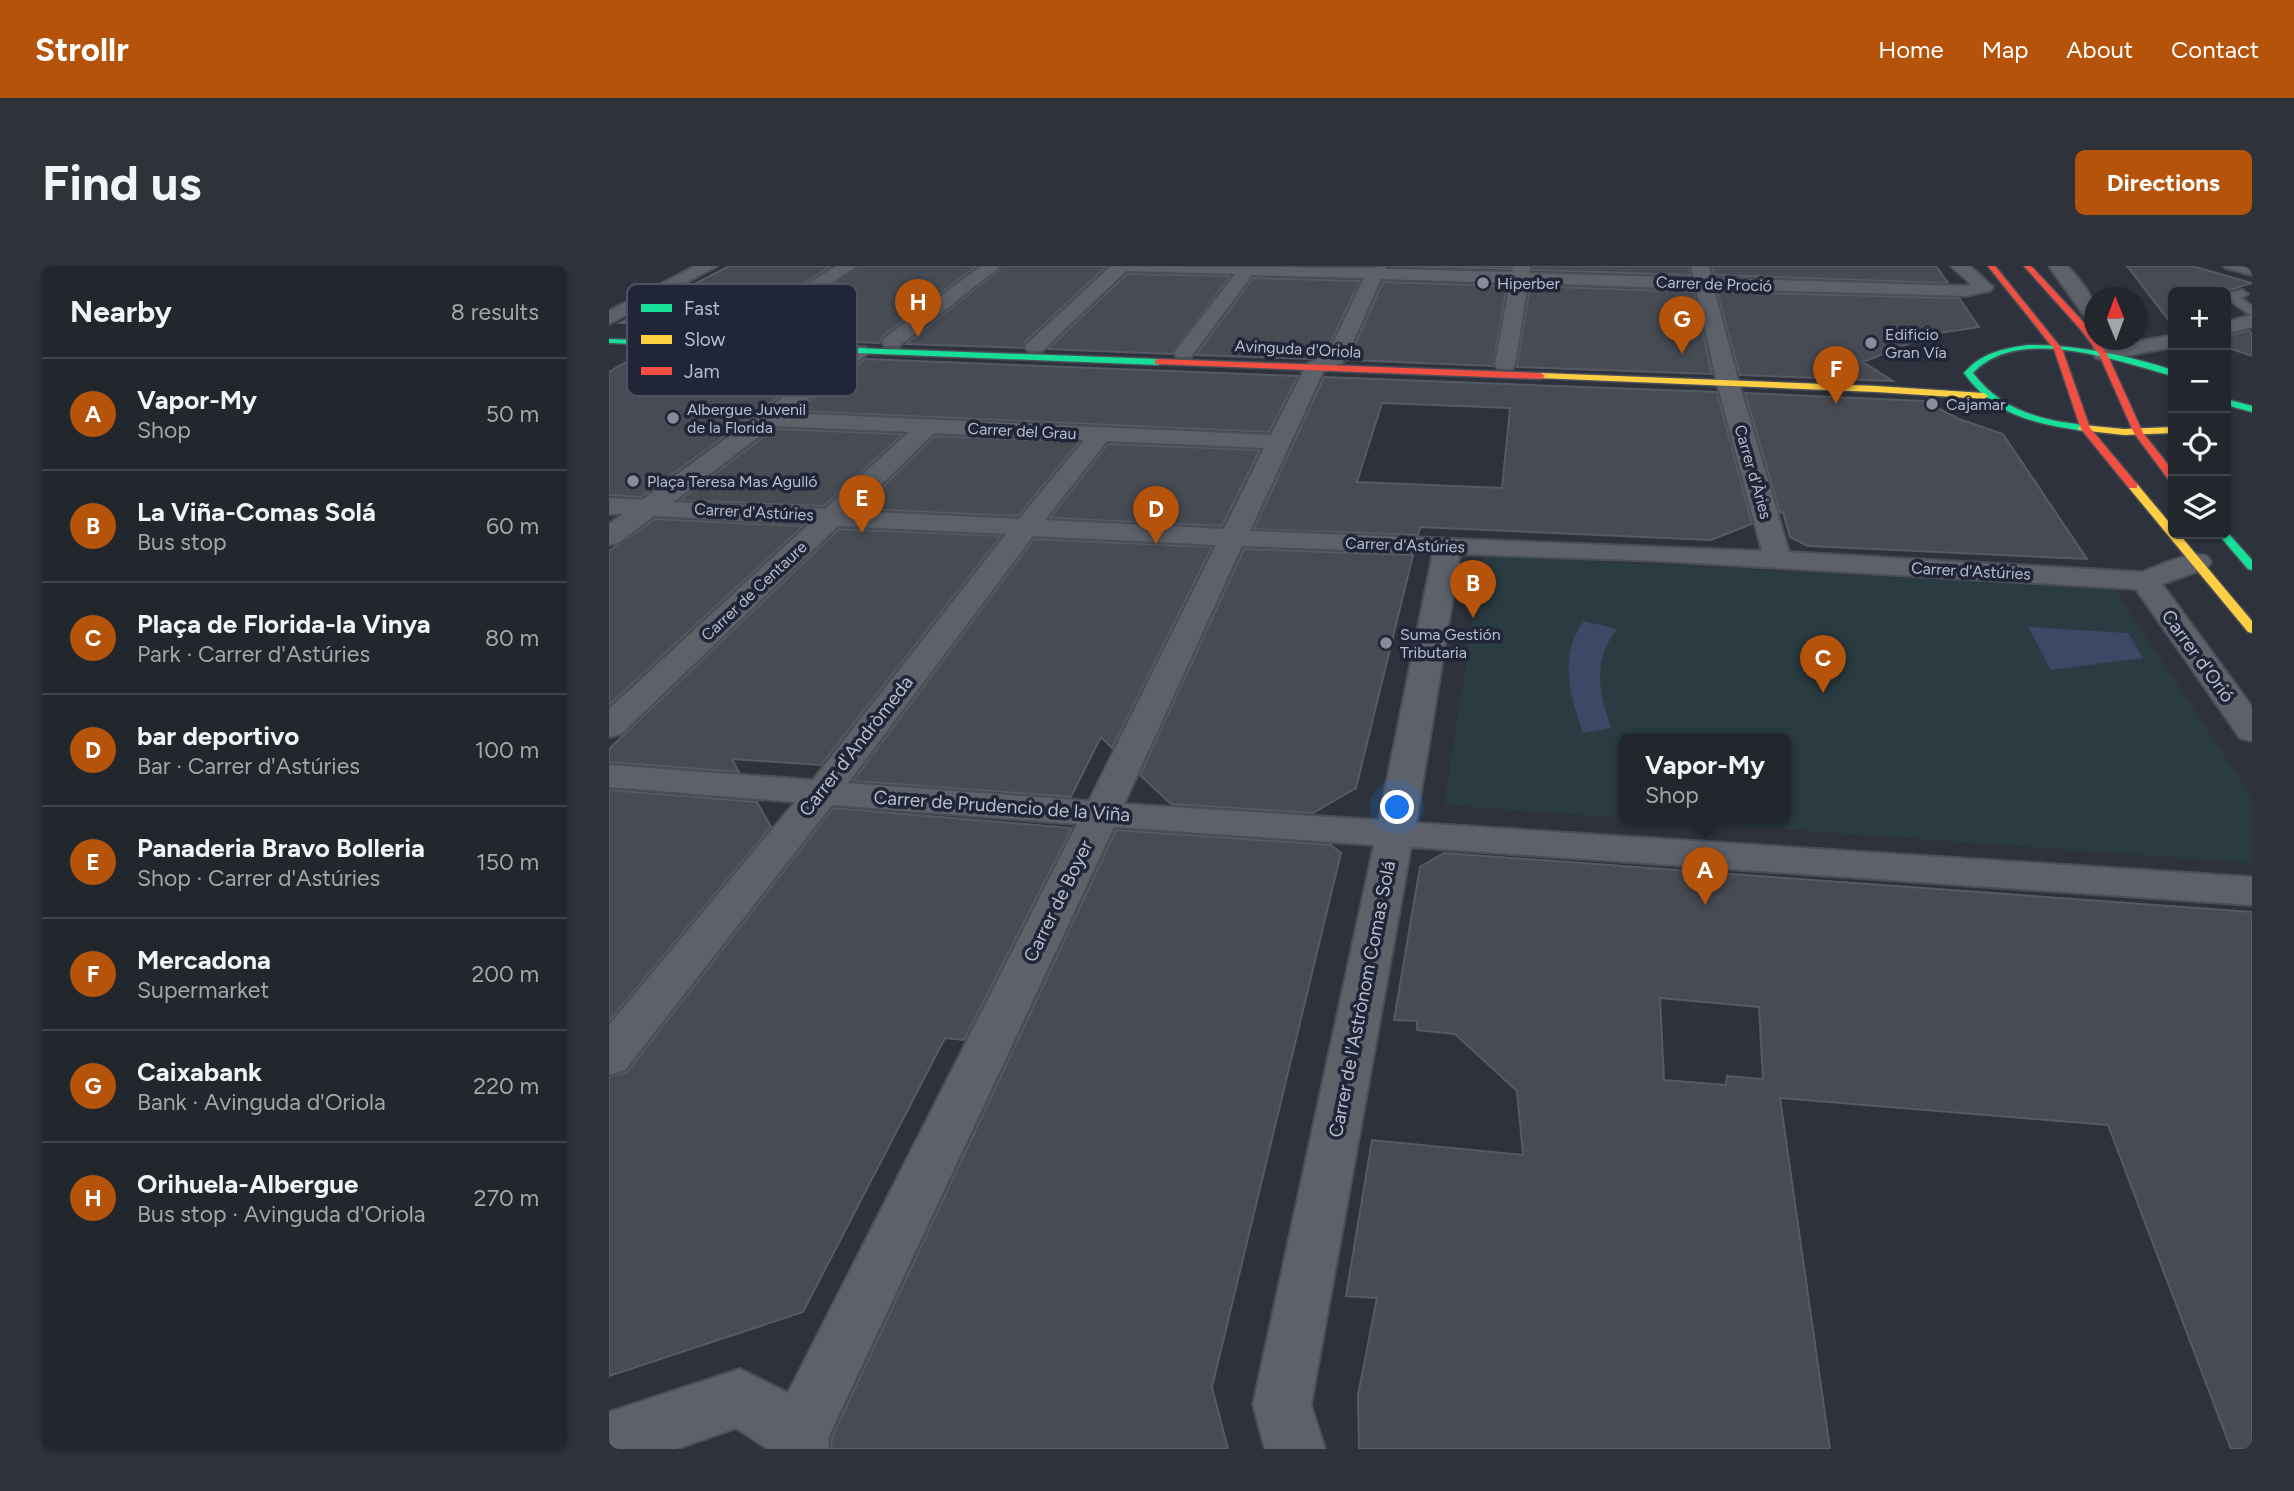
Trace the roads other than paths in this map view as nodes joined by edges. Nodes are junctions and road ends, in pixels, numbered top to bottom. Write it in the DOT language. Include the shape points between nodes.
graph roads {
  1 [pos="708,266"];
  2 [pos="848,266"];
  3 [pos="992,266"];
  4 [pos="1124,266"];
  5 [pos="1793,266"];
  6 [pos="1871,266"];
  7 [pos="1960,266"];
  8 [pos="1991,266"];
  9 [pos="2027,266"];
  10 [pos="2058,266"];
  11 [pos="2230,266"];
  12 [pos="1249,268"];
  13 [pos="1377,270"];
  14 [pos="2252,271"];
  15 [pos="1522,272"];
  16 [pos="1702,275"];
  17 [pos="674,284"];
  18 [pos="819,284"];
  19 [pos="1802,286"];
  20 [pos="1884,289"];
  21 [pos="2242,294"];
  22 [pos="2084,300"];
  23 [pos="627,309"];
  24 [pos="2252,312"];
  25 [pos="609,318"];
  26 [pos="2252,321"];
  27 [pos="2084,327"];
  28 [pos="2231,327"];
  29 [pos="609,332"];
  30 [pos="627,333"];
  31 [pos="609,341"];
  32 [pos="857,341"];
  33 [pos="2168,341"];
  34 [pos="627,342"];
  35 [pos="892,342"];
  36 [pos="2147,343"];
  37 [pos="1035,347"];
  38 [pos="2084,348"];
  39 [pos="2058,349"];
  40 [pos="2104,350"];
  41 [pos="2111,350"];
  42 [pos="859,351"];
  43 [pos="1185,352"];
  44 [pos="1336,358"];
  45 [pos="1505,365"];
  46 [pos="1314,368"];
  47 [pos="2168,371"];
  48 [pos="1957,375"];
  49 [pos="1727,379"];
  50 [pos="797,396"];
  51 [pos="1985,396"];
  52 [pos="2231,403"];
  53 [pos="2252,409"];
  54 [pos="765,419"];
  55 [pos="929,426"];
  56 [pos="2086,429"];
  57 [pos="2168,430"];
  58 [pos="2139,433"];
  59 [pos="1101,434"];
  60 [pos="1279,442"];
  61 [pos="2171,476"];
  62 [pos="609,506"];
  63 [pos="648,508"];
  64 [pos="834,516"];
  65 [pos="1026,527"];
  66 [pos="609,537"];
  67 [pos="1233,538"];
  68 [pos="2227,539"];
  69 [pos="1448,547"];
  70 [pos="1778,560"];
  71 [pos="2197,562"];
  72 [pos="2252,567"];
  73 [pos="2145,581"];
  74 [pos="2252,629"];
  75 [pos="609,727"];
  76 [pos="2252,731"];
  77 [pos="609,776"];
  78 [pos="821,793"];
  79 [pos="1101,814"];
  80 [pos="1395,833"];
  81 [pos="2252,891"];
  82 [pos="609,1057"];
  83 [pos="799,1441"];
  84 [pos="609,1443"];
  85 [pos="1295,1449"];
  1 -- 17 [label="street"];
  2 -- 18 [label="street"];
  3 -- 35 [label="street"];
  4 -- 12 [label="street, Carrer de Proció"];
  4 -- 37 [label="street"];
  5 -- 19 [label="street"];
  6 -- 20 [label="street"];
  7 -- 20 [label="street, Carrer de Proció" via="1984,287 1965,291"];
  8 -- 39 [label="main road"];
  9 -- 27 [label="main road"];
  10 -- 22 [label="street"];
  11 -- 14 [label="lane"];
  12 -- 13 [label="street, Carrer de Proció"];
  12 -- 43 [label="street"];
  13 -- 15 [label="street, Carrer de Proció"];
  13 -- 44 [label="street"];
  15 -- 16 [label="street, Carrer de Proció"];
  15 -- 45 [label="street"];
  16 -- 19 [label="street, Carrer de Proció"];
  16 -- 49 [label="street, Carrer d'Àries"];
  19 -- 20 [label="street, Carrer de Proció"];
  21 -- 24 [label="lane" via="2231,297"];
  23 -- 25 [label="street"];
  26 -- 28 [label="street"];
  29 -- 30 [label="main road, Avinguda d'Oriola"];
  31 -- 34 [label="main road, Avinguda d'Oriola"];
  32 -- 35 [label="main road, Avinguda d'Oriola"];
  33 -- 36 [label="street"];
  35 -- 37 [label="main road, Avinguda d'Oriola"];
  37 -- 43 [label="main road, Avinguda d'Oriola"];
  38 -- 39 [label="main road"];
  39 -- 48 [label="main road" via="1996,354"];
  39 -- 56 [label="main road"];
  40 -- 58 [label="main road"];
  41 -- 47 [label="main road"];
  42 -- 46 [label="main road, Avinguda d'Oriola"];
  43 -- 44 [label="main road, Avinguda d'Oriola"];
  44 -- 45 [label="main road, Avinguda d'Oriola"];
  44 -- 46 [label="street"];
  45 -- 49 [label="main road, Avinguda d'Oriola"];
  46 -- 49 [label="main road, Avinguda d'Oriola"];
  46 -- 60 [label="street, Carrer de Boyer"];
  48 -- 49 [label="main road, Avinguda d'Oriola" via="1912,381"];
  48 -- 51 [label="main road"];
  49 -- 51 [label="main road, Avinguda d'Oriola"];
  49 -- 70 [label="street, Carrer d'Àries"];
  50 -- 54 [label="street"];
  51 -- 56 [label="main road" via="2033,417"];
  52 -- 53 [label="main road"];
  54 -- 55 [label="street, Carrer del Grau"];
  54 -- 63 [label="street"];
  55 -- 59 [label="street, Carrer del Grau"];
  55 -- 64 [label="street, Carrer de Centaure"];
  56 -- 58 [label="main road"];
  56 -- 71 [label="main road"];
  57 -- 58 [label="main road"];
  58 -- 61 [label="main road"];
  59 -- 60 [label="street, Carrer del Grau"];
  59 -- 65 [label="street, Carrer d'Andròmeda"];
  60 -- 67 [label="street, Carrer de Boyer"];
  62 -- 63 [label="street, Carrer d'Astúries"];
  63 -- 64 [label="street, Carrer d'Astúries"];
  63 -- 66 [label="street"];
  64 -- 65 [label="street, Carrer d'Astúries"];
  64 -- 75 [label="street, Carrer de Centaure"];
  65 -- 67 [label="street, Carrer d'Astúries"];
  65 -- 78 [label="street, Carrer d'Andròmeda"];
  67 -- 69 [label="street, Carrer d'Astúries"];
  67 -- 79 [label="street, Carrer de Boyer"];
  68 -- 72 [label="main road"];
  69 -- 70 [label="street, Carrer d'Astúries"];
  69 -- 80 [label="street, Carrer de l'Astrònom Comas Solá"];
  70 -- 73 [label="street, Carrer d'Astúries"];
  71 -- 73 [label="street, Carrer d'Astúries"];
  71 -- 74 [label="main road"];
  73 -- 76 [label="street, Carrer d'Orió"];
  77 -- 78 [label="street, Carrer de Prudencio de la Viña"];
  78 -- 79 [label="street, Carrer de Prudencio de la Viña"];
  78 -- 82 [label="street, Carrer d'Andròmeda"];
  79 -- 80 [label="street, Carrer de Prudencio de la Viña"];
  79 -- 83 [label="street, Carrer de Boyer"];
  80 -- 81 [label="street, Carrer de Prudencio de la Viña"];
  80 -- 85 [label="street, Carrer de l'Astrònom Comas Solá" via="1282,1405"];
  83 -- 84 [label="street" via="740,1398"];
}
